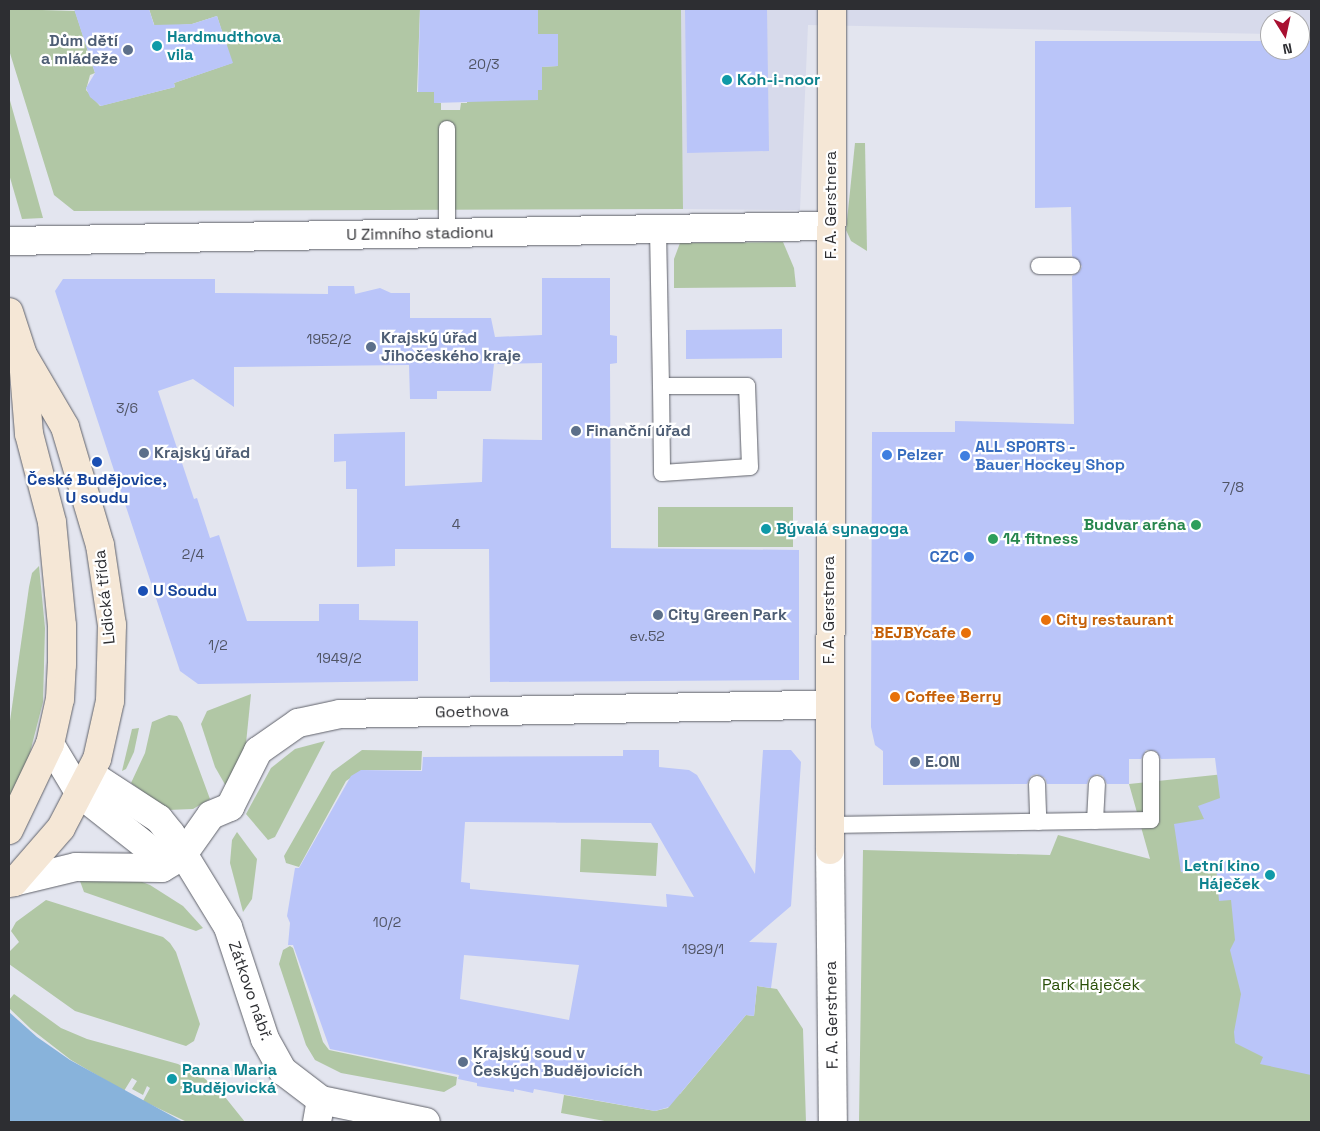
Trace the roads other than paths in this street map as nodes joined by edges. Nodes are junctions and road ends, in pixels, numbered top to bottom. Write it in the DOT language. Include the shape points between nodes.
graph roads {
  1 [pos="832,9"];
  2 [pos="447,130"];
  3 [pos="831,226"];
  4 [pos="658,230"];
  5 [pos="447,233"];
  6 [pos="9,241"];
  7 [pos="1039,266"];
  8 [pos="1072,266"];
  9 [pos="9,312"];
  10 [pos="23,355"];
  11 [pos="661,386"];
  12 [pos="828,705"];
  13 [pos="50,744"];
  14 [pos="1151,759"];
  15 [pos="85,784"];
  16 [pos="1037,784"];
  17 [pos="1097,784"];
  18 [pos="1095,821"];
  19 [pos="1038,822"];
  20 [pos="9,830"];
  21 [pos="830,837"];
  22 [pos="182,856"];
  23 [pos="12,882"];
  24 [pos="319,1111"];
  25 [pos="426,1122"];
  26 [pos="833,1122"];
  1 -- 3 [label="street, F. A. Gerstnera"];
  2 -- 5 [label="lane"];
  3 -- 4 [label="street, U Zimního stadionu"];
  3 -- 12 [label="street, F. A. Gerstnera"];
  4 -- 5 [label="street, U Zimního stadionu"];
  4 -- 11 [label="lane"];
  5 -- 6 [label="street, U Zimního stadionu"];
  7 -- 8 [label="lane"];
  9 -- 10 [label="street, Lidická třída"];
  10 -- 13 [label="street, Lidická třída" via="29,434 52,522 62,626 60,700"];
  10 -- 15 [label="street, Lidická třída" via="65,427 101,547 112,625 110,701 97,759"];
  11 -- 11 [label="lane" via="662,473 750,468 747,386"];
  12 -- 21 [label="street, F. A. Gerstnera"];
  12 -- 22 [label="street, Goethova" via="340,714 298,723 258,751 230,807 211,815"];
  13 -- 15 [label="street"];
  13 -- 20 [label="street, Lidická třída"];
  14 -- 18 [label="lane" via="1151,820"];
  15 -- 22 [label="street" via="156,854"];
  15 -- 23 [label="street, Lidická třída" via="61,828"];
  16 -- 19 [label="lane"];
  17 -- 18 [label="lane"];
  18 -- 19 [label="lane"];
  19 -- 21 [label="lane"];
  21 -- 26 [label="street, F. A. Gerstnera"];
  22 -- 23 [label="street" via="162,868 76,867"];
  22 -- 24 [label="street, Zátkovo nábř." via="228,927 265,1039 283,1071"];
  24 -- 25 [label="street, Zátkovo nábř."];
}
